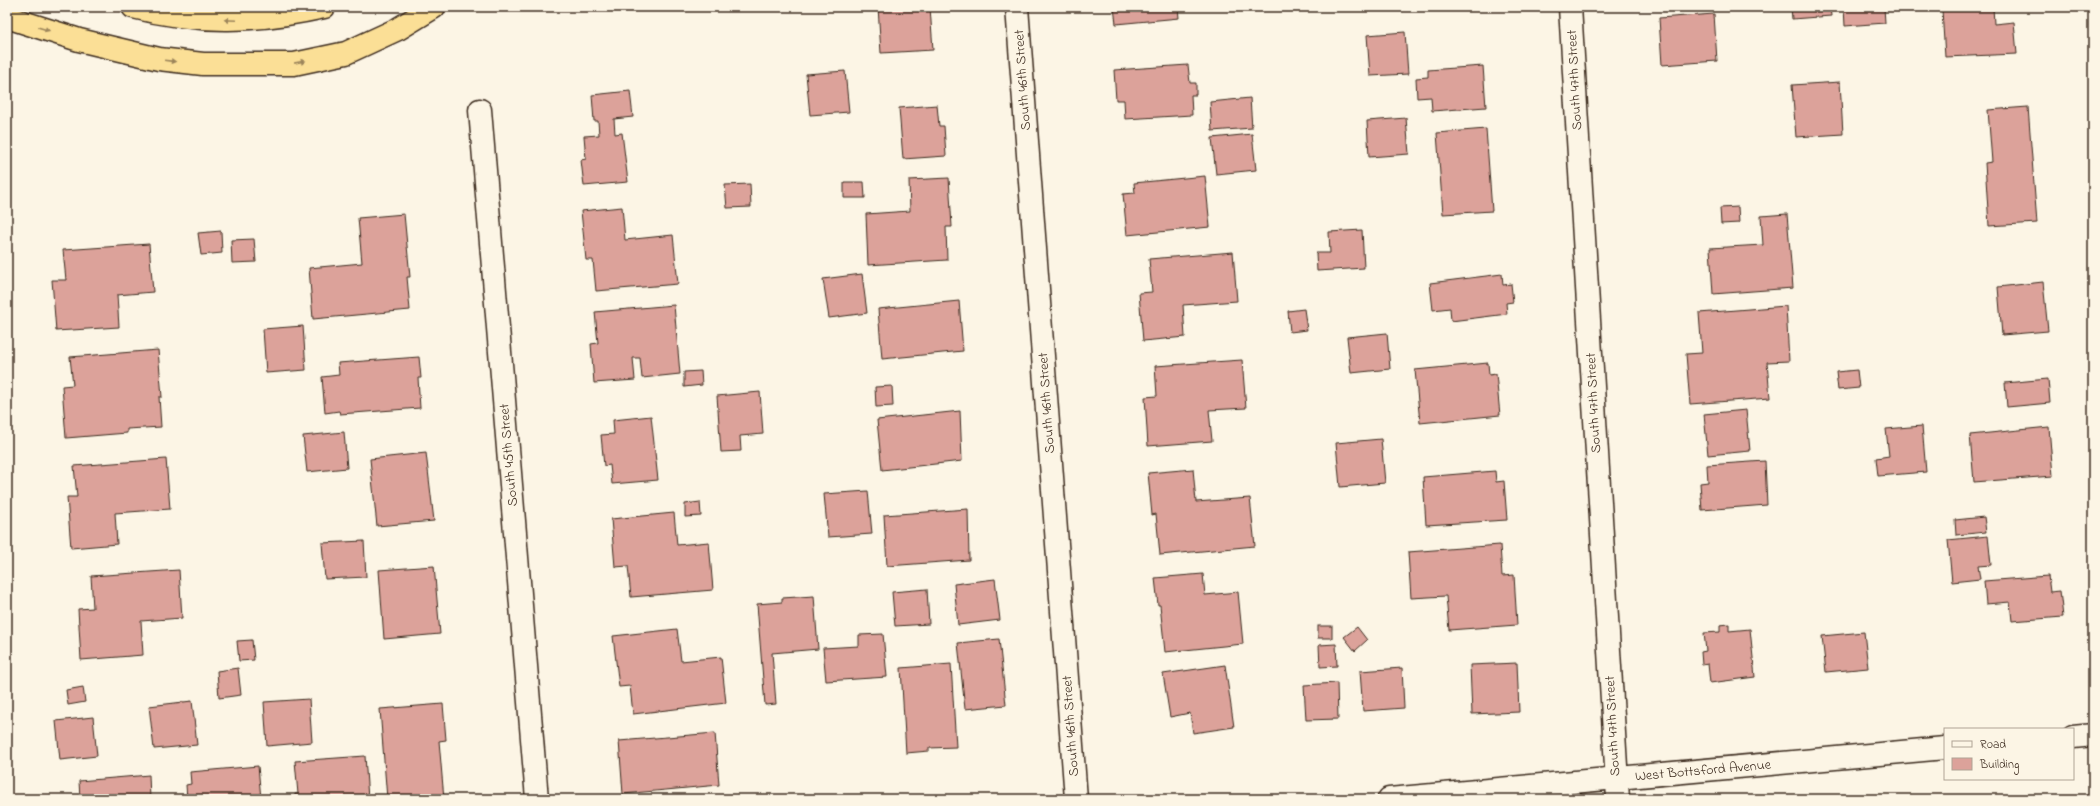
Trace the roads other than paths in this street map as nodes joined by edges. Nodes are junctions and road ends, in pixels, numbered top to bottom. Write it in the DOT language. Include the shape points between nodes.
graph roads {
  1 [pos="133,7"];
  2 [pos="324,7"];
  3 [pos="434,7"];
  4 [pos="1017,7"];
  5 [pos="1570,7"];
  6 [pos="7,17"];
  7 [pos="480,110"];
  8 [pos="2093,735"];
  9 [pos="2074,737"];
  10 [pos="1944,748"];
  11 [pos="1617,789"];
  12 [pos="537,799"];
  13 [pos="1076,799"];
  14 [pos="1389,799"];
  2 -- 1 [label="highway, one-way" via="285,16 232,20 157,13"];
  6 -- 3 [label="highway, one-way" via="79,40 159,59 203,64 294,64 346,52 398,29"];
  4 -- 13 [label="street, South 46th Street"];
  5 -- 11 [label="street, South 47th Street"];
  7 -- 12 [label="street, South 45th Street"];
  8 -- 9 [label="street"];
  10 -- 11 [label="street, West Bottsford Avenue"];
  11 -- 14 [label="street, West Bottsford Avenue"];
}
